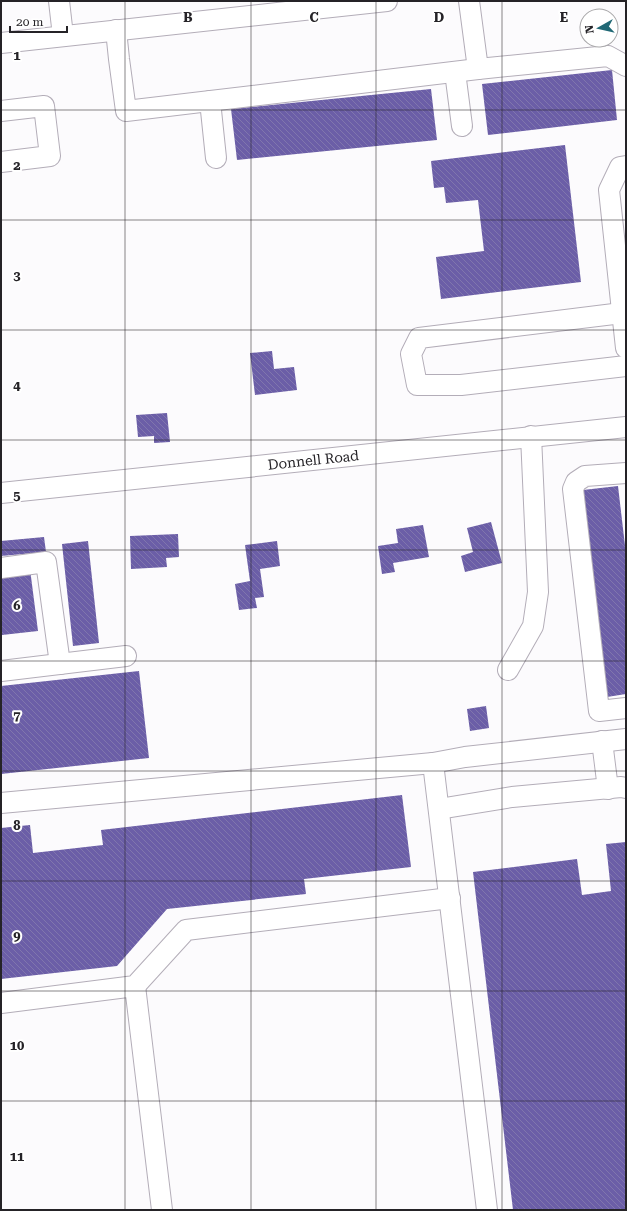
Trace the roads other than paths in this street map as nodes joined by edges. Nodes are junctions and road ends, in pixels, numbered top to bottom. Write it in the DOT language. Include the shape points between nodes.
graph roads {
  1 [pos="59,1"];
  2 [pos="387,1"];
  3 [pos="469,1"];
  4 [pos="313,5"];
  5 [pos="116,30"];
  6 [pos="63,36"];
  7 [pos="1,43"];
  8 [pos="626,66"];
  9 [pos="478,69"];
  10 [pos="455,72"];
  11 [pos="210,101"];
  12 [pos="1,111"];
  13 [pos="462,126"];
  14 [pos="216,158"];
  15 [pos="1,162"];
  16 [pos="626,166"];
  17 [pos="622,313"];
  18 [pos="626,348"];
  19 [pos="626,366"];
  20 [pos="626,427"];
  21 [pos="531,436"];
  22 [pos="626,473"];
  23 [pos="1,492"];
  24 [pos="1,568"];
  25 [pos="126,656"];
  26 [pos="60,664"];
  27 [pos="508,670"];
  28 [pos="1,671"];
  29 [pos="626,708"];
  30 [pos="626,738"];
  31 [pos="602,741"];
  32 [pos="433,763"];
  33 [pos="617,788"];
  34 [pos="1,803"];
  35 [pos="439,809"];
  36 [pos="450,898"];
  37 [pos="135,986"];
  38 [pos="1,1003"];
  39 [pos="162,1210"];
  40 [pos="487,1210"];
  1 -- 6 [label="street"];
  2 -- 4 [label="street"];
  3 -- 9 [label="street"];
  4 -- 5 [label="street"];
  5 -- 6 [label="street"];
  5 -- 11 [label="street" via="126,111"];
  6 -- 7 [label="street"];
  8 -- 9 [label="street" via="608,56"];
  9 -- 10 [label="street"];
  10 -- 11 [label="street"];
  10 -- 13 [label="street"];
  11 -- 14 [label="street"];
  12 -- 15 [label="street" via="44,106 50,156"];
  16 -- 17 [label="street" via="620,167 609,190"];
  17 -- 18 [label="street"];
  17 -- 19 [label="street" via="419,338 411,354 417,385 461,385"];
  20 -- 21 [label="street, Donnell Road"];
  21 -- 23 [label="street, Donnell Road"];
  21 -- 27 [label="street" via="538,592 533,626"];
  22 -- 29 [label="street" via="585,476 576,482 573,489 599,711"];
  24 -- 26 [label="street" via="46,562"];
  25 -- 26 [label="street"];
  26 -- 28 [label="street"];
  30 -- 31 [label="street"];
  31 -- 32 [label="street"];
  31 -- 33 [label="street"];
  32 -- 34 [label="street"];
  32 -- 35 [label="street"];
  33 -- 35 [label="street" via="512,797"];
  35 -- 36 [label="street"];
  36 -- 37 [label="street" via="186,930"];
  36 -- 40 [label="street"];
  37 -- 38 [label="street"];
  37 -- 39 [label="street"];
}
